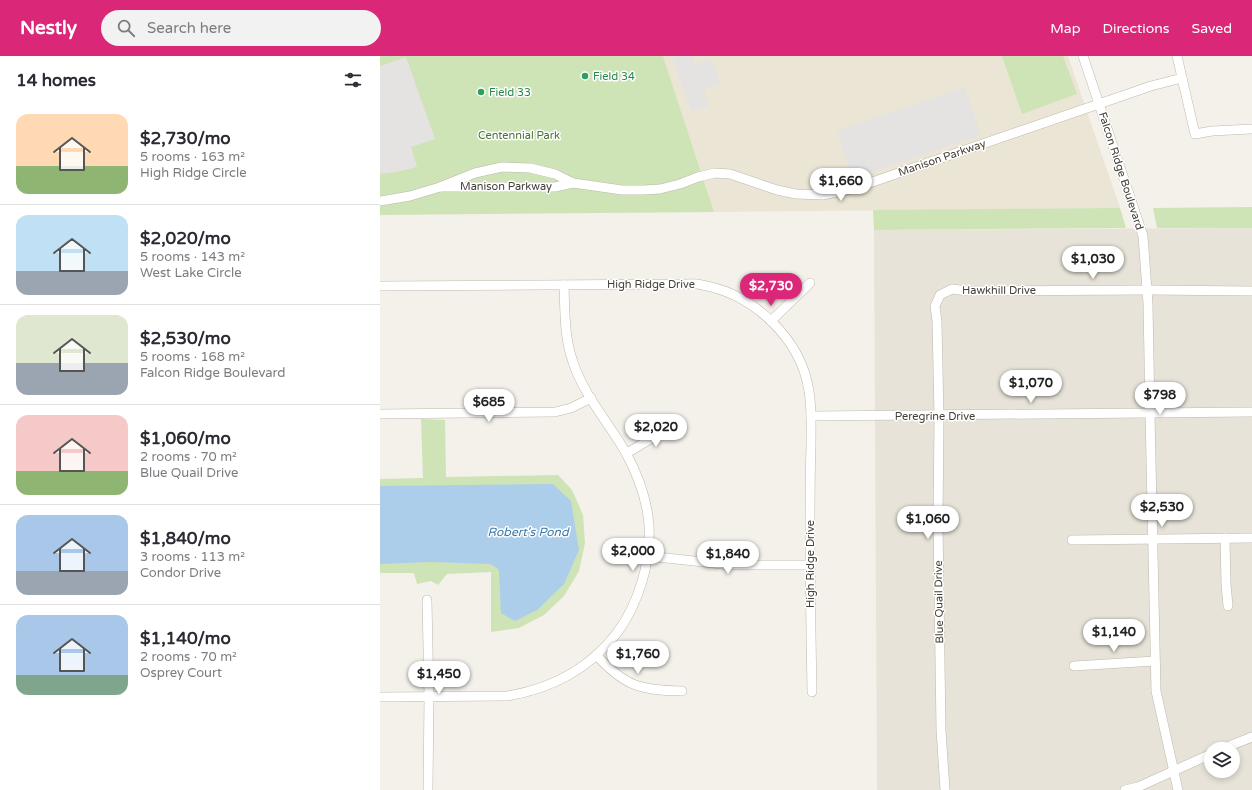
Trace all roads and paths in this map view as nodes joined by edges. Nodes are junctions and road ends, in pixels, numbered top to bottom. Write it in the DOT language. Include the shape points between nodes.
graph roads {
  1 [pos="1083,56"];
  2 [pos="1177,56"];
  3 [pos="1182,78"];
  4 [pos="1099,104"];
  5 [pos="1252,129"];
  6 [pos="573,183"];
  7 [pos="440,187"];
  8 [pos="380,201"];
  9 [pos="810,283"];
  10 [pos="564,285"];
  11 [pos="380,286"];
  12 [pos="1148,290"];
  13 [pos="1252,291"];
  14 [pos="940,295"];
  15 [pos="771,321"];
  16 [pos="591,398"];
  17 [pos="1252,412"];
  18 [pos="380,414"];
  19 [pos="1150,414"];
  20 [pos="811,416"];
  21 [pos="939,416"];
  22 [pos="674,425"];
  23 [pos="626,454"];
  24 [pos="1224,538"];
  25 [pos="1252,538"];
  26 [pos="1152,539"];
  27 [pos="1072,540"];
  28 [pos="648,556"];
  29 [pos="810,565"];
  30 [pos="427,600"];
  31 [pos="1228,606"];
  32 [pos="596,655"];
  33 [pos="1155,661"];
  34 [pos="1074,666"];
  35 [pos="682,691"];
  36 [pos="812,692"];
  37 [pos="380,697"];
  38 [pos="429,697"];
  39 [pos="1252,737"];
  40 [pos="1240,742"];
  41 [pos="1204,757"];
  42 [pos="1174,771"];
  43 [pos="428,790"];
  44 [pos="945,790"];
  45 [pos="1125,790"];
  46 [pos="1178,790"];
  1 -- 4 [label="street, Falcon Ridge Boulevard"];
  2 -- 3 [label="street"];
  3 -- 4 [label="street, Manison Parkway"];
  3 -- 5 [label="street" via="1195,134"];
  4 -- 6 [label="street, Manison Parkway" via="855,188 823,195 796,194 730,174 715,173 660,189 622,190"];
  4 -- 12 [label="street, Falcon Ridge Boulevard" via="1143,236"];
  6 -- 7 [label="street, Manison Parkway" via="555,187"];
  6 -- 7 [label="street, Manison Parkway" via="555,174 530,168 502,167 475,173"];
  7 -- 8 [label="street, Manison Parkway"];
  9 -- 15 [label="street"];
  10 -- 11 [label="street, High Ridge Drive"];
  10 -- 15 [label="street, High Ridge Drive" via="701,284 737,296"];
  10 -- 16 [label="street" via="567,342 573,363"];
  12 -- 13 [label="street, Hawkhill Drive"];
  12 -- 14 [label="street, Hawkhill Drive" via="952,289"];
  12 -- 19 [label="street, Falcon Ridge Boulevard"];
  14 -- 21 [label="street, Blue Quail Drive" via="935,306"];
  15 -- 20 [label="street, High Ridge Drive" via="796,352 805,373"];
  16 -- 18 [label="street" via="571,408 555,412"];
  16 -- 23 [label="street"];
  17 -- 19 [label="street, Peregrine Drive"];
  19 -- 21 [label="street, Peregrine Drive"];
  19 -- 26 [label="street, Falcon Ridge Boulevard"];
  20 -- 21 [label="street, Peregrine Drive"];
  20 -- 29 [label="street, High Ridge Drive"];
  21 -- 44 [label="street, Blue Quail Drive" via="941,730"];
  22 -- 23 [label="street"];
  23 -- 28 [label="street" via="638,477 645,499 649,525"];
  24 -- 25 [label="street"];
  24 -- 26 [label="street"];
  24 -- 31 [label="street"];
  26 -- 27 [label="street"];
  26 -- 33 [label="street, Falcon Ridge Boulevard"];
  28 -- 29 [label="street" via="731,565"];
  28 -- 32 [label="street" via="634,605 624,623"];
  29 -- 36 [label="street, High Ridge Drive"];
  30 -- 38 [label="street"];
  32 -- 35 [label="street" via="623,680 639,687"];
  32 -- 38 [label="street" via="563,678 527,693 507,696"];
  33 -- 34 [label="street"];
  33 -- 42 [label="street, Falcon Ridge Boulevard" via="1156,691"];
  37 -- 38 [label="street"];
  38 -- 43 [label="street"];
  39 -- 40 [label="street"];
  41 -- 42 [label="street"];
  42 -- 45 [label="street"];
  42 -- 46 [label="street, Falcon Ridge Boulevard"];
}
